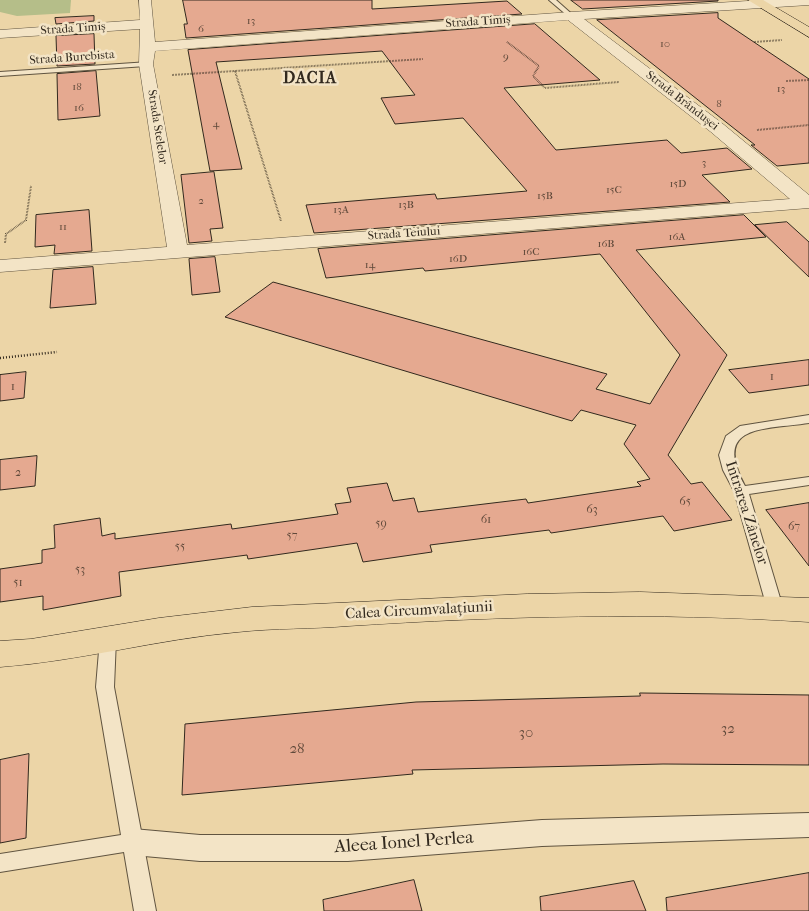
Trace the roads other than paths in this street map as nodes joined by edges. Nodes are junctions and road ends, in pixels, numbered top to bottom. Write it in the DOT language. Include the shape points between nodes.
graph roads {
  1 [pos="145,0"];
  2 [pos="552,0"];
  3 [pos="809,1"];
  4 [pos="758,2"];
  5 [pos="571,16"];
  6 [pos="147,24"];
  7 [pos="809,33"];
  8 [pos="0,34"];
  9 [pos="148,62"];
  10 [pos="0,74"];
  11 [pos="808,204"];
  12 [pos="178,253"];
  13 [pos="1,266"];
  14 [pos="809,419"];
  15 [pos="809,481"];
  16 [pos="741,491"];
  17 [pos="775,608"];
  18 [pos="809,610"];
  19 [pos="108,639"];
  20 [pos="16,653"];
  21 [pos="0,661"];
  22 [pos="809,825"];
  23 [pos="133,842"];
  24 [pos="0,864"];
  25 [pos="145,911"];
  1 -- 6 [label="street, Strada Stelelor"];
  2 -- 5 [label="lane, Strada Brândușei"];
  3 -- 4 [label="street, Strada Timiș"];
  4 -- 5 [label="street, Strada Timiș"];
  4 -- 7 [label="main road"];
  5 -- 9 [label="street, Strada Timiș"];
  5 -- 11 [label="street, Strada Brândușei" via="724,133"];
  6 -- 8 [label="street, Strada Timiș"];
  6 -- 9 [label="street, Strada Stelelor"];
  9 -- 10 [label="lane, Strada Burebista"];
  9 -- 12 [label="street, Strada Stelelor"];
  11 -- 12 [label="street, Strada Teiului"];
  12 -- 13 [label="street, Strada Teiului"];
  14 -- 16 [label="lane, Intrarea Zânelor" via="745,429 731,439 726,455"];
  15 -- 16 [label="lane"];
  16 -- 17 [label="lane, Intrarea Zânelor"];
  17 -- 18 [label="main road, Calea Circumvalațiunii"];
  17 -- 19 [label="main road, Calea Circumvalațiunii" via="507,605 238,620"];
  19 -- 20 [label="main road, Calea Circumvalațiunii"];
  19 -- 23 [label="lane" via="105,687"];
  20 -- 21 [label="main road, Calea Circumvalațiunii"];
  22 -- 23 [label="street, Aleea Ionel Perlea" via="542,833 348,848 200,848"];
  23 -- 24 [label="lane, Aleea Ionel Perlea"];
  23 -- 25 [label="lane"];
}
